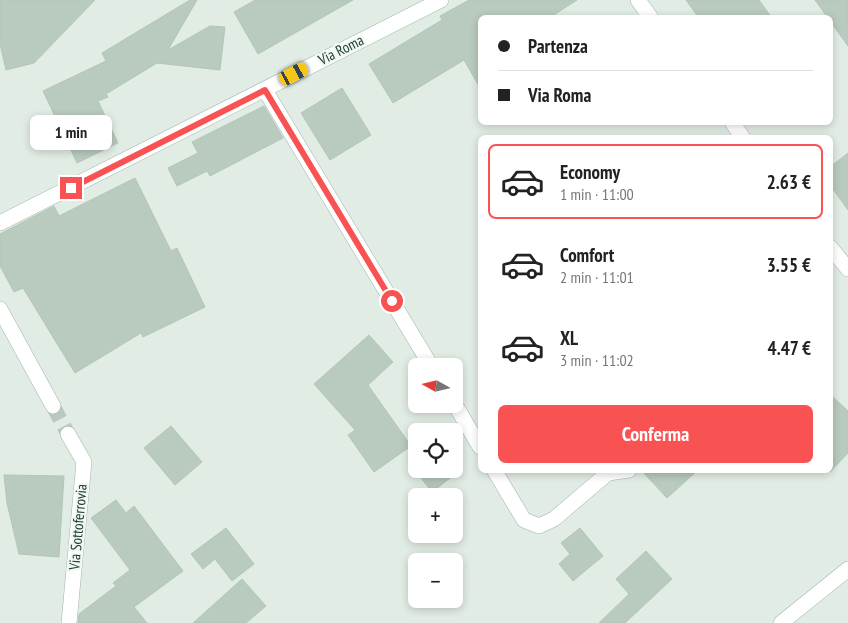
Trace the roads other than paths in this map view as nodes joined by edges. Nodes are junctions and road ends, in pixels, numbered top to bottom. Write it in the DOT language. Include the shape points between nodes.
graph roads {
  1 [pos="440,0"];
  2 [pos="638,0"];
  3 [pos="649,15"];
  4 [pos="265,90"];
  5 [pos="0,223"];
  6 [pos="833,251"];
  7 [pos="848,269"];
  8 [pos="0,309"];
  9 [pos="426,358"];
  10 [pos="53,406"];
  11 [pos="460,413"];
  12 [pos="68,434"];
  13 [pos="478,444"];
  14 [pos="496,473"];
  15 [pos="608,473"];
  16 [pos="848,569"];
  17 [pos="69,623"];
  18 [pos="781,623"];
  1 -- 4 [label="street, Via Roma"];
  2 -- 3 [label="street"];
  4 -- 5 [label="street, Via Roma"];
  4 -- 9 [label="street"];
  6 -- 7 [label="street"];
  8 -- 10 [label="street"];
  11 -- 13 [label="street"];
  12 -- 17 [label="street, Via Sottoferrovia" via="84,462"];
  14 -- 15 [label="street" via="524,520 539,526 554,519"];
  16 -- 18 [label="street"];
}
